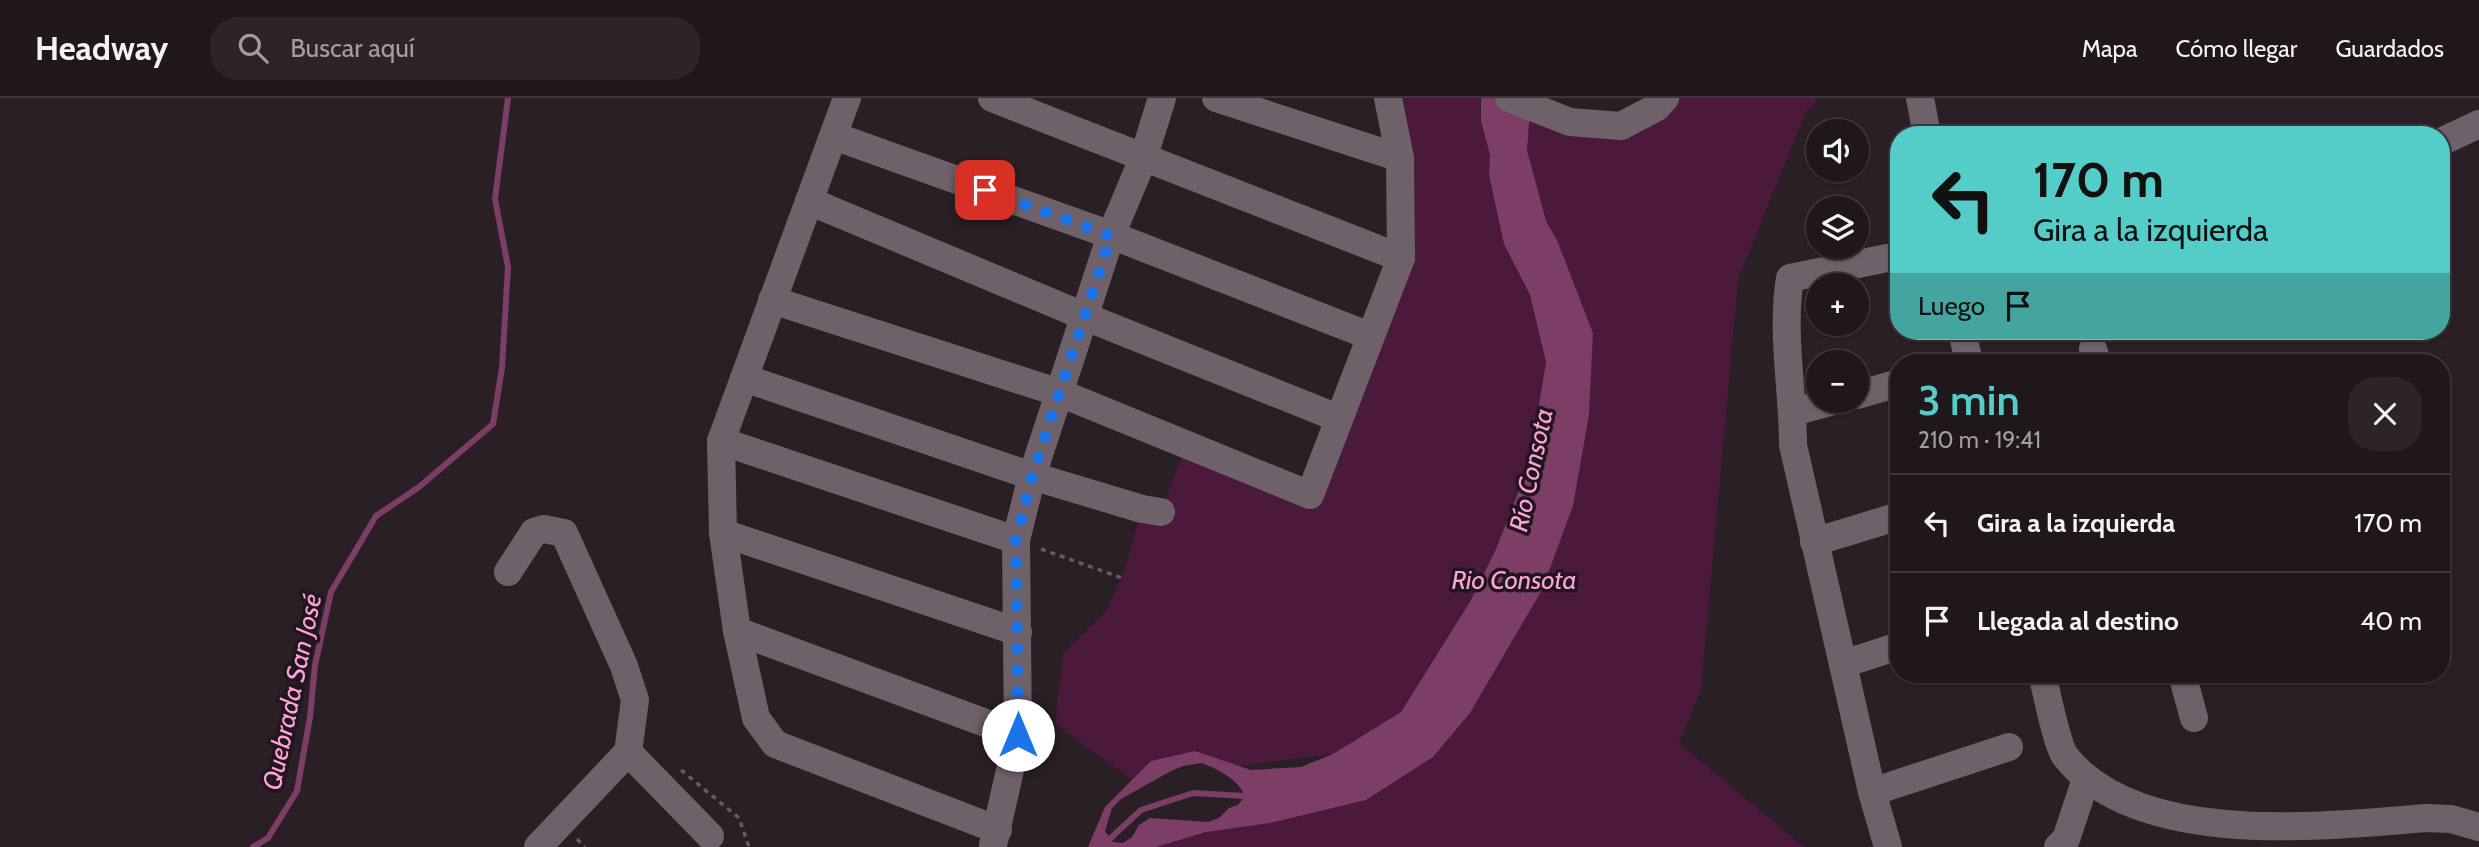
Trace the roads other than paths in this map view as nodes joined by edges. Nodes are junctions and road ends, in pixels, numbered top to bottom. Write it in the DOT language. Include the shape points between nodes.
graph roads {
  1 [pos="847,98"];
  2 [pos="992,98"];
  3 [pos="1162,98"];
  4 [pos="1216,98"];
  5 [pos="1388,98"];
  6 [pos="1509,98"];
  7 [pos="1665,98"];
  8 [pos="1920,98"];
  9 [pos="2479,124"];
  10 [pos="1925,126"];
  11 [pos="834,136"];
  12 [pos="2450,138"];
  13 [pos="1401,158"];
  14 [pos="1143,159"];
  15 [pos="809,201"];
  16 [pos="1111,236"];
  17 [pos="1401,258"];
  18 [pos="1887,258"];
  19 [pos="772,300"];
  20 [pos="1086,317"];
  21 [pos="1370,336"];
  22 [pos="744,378"];
  23 [pos="1890,386"];
  24 [pos="1869,392"];
  25 [pos="1060,393"];
  26 [pos="1806,409"];
  27 [pos="1793,412"];
  28 [pos="1338,418"];
  29 [pos="721,441"];
  30 [pos="1032,476"];
  31 [pos="1161,512"];
  32 [pos="1890,519"];
  33 [pos="723,533"];
  34 [pos="1016,540"];
  35 [pos="1814,542"];
  36 [pos="508,572"];
  37 [pos="737,631"];
  38 [pos="1018,632"];
  39 [pos="1890,649"];
  40 [pos="1843,664"];
  41 [pos="2044,683"];
  42 [pos="2184,683"];
  43 [pos="2194,718"];
  44 [pos="1018,735"];
  45 [pos="2009,747"];
  46 [pos="628,752"];
  47 [pos="2085,782"];
  48 [pos="1872,792"];
  49 [pos="2479,804"];
  50 [pos="2426,818"];
  51 [pos="2479,827"];
  52 [pos="710,836"];
  53 [pos="995,839"];
  54 [pos="538,847"];
  55 [pos="1888,847"];
  56 [pos="2058,847"];
  1 -- 11 [label="street"];
  2 -- 14 [label="street"];
  3 -- 14 [label="street"];
  4 -- 13 [label="street"];
  5 -- 13 [label="street"];
  6 -- 7 [label="street" via="1570,122 1621,126"];
  8 -- 10 [label="street"];
  9 -- 12 [label="street"];
  11 -- 15 [label="street"];
  11 -- 16 [label="street"];
  13 -- 17 [label="street"];
  14 -- 16 [label="street"];
  14 -- 17 [label="street"];
  15 -- 19 [label="street"];
  15 -- 20 [label="street"];
  16 -- 20 [label="street"];
  16 -- 21 [label="street"];
  17 -- 21 [label="street"];
  18 -- 27 [label="street" via="1790,278 1786,305"];
  19 -- 22 [label="street"];
  19 -- 25 [label="street"];
  20 -- 25 [label="street"];
  20 -- 28 [label="street"];
  21 -- 28 [label="street"];
  22 -- 29 [label="street"];
  22 -- 30 [label="street"];
  23 -- 24 [label="street"];
  25 -- 28 [label="street" via="1310,495"];
  25 -- 30 [label="street"];
  26 -- 27 [label="street"];
  27 -- 35 [label="street" via="1793,445"];
  29 -- 33 [label="street"];
  29 -- 34 [label="street"];
  30 -- 31 [label="street"];
  30 -- 34 [label="street"];
  32 -- 35 [label="street"];
  33 -- 37 [label="street"];
  33 -- 38 [label="street"];
  34 -- 38 [label="street"];
  35 -- 40 [label="street"];
  36 -- 46 [label="street" via="534,532 564,533 635,700"];
  37 -- 44 [label="street"];
  37 -- 53 [label="street" via="756,718 775,744"];
  38 -- 44 [label="street"];
  39 -- 40 [label="street"];
  40 -- 48 [label="street"];
  41 -- 47 [label="street" via="2063,753"];
  42 -- 43 [label="street"];
  44 -- 53 [label="street"];
  45 -- 48 [label="street"];
  46 -- 52 [label="street"];
  46 -- 54 [label="street"];
  47 -- 50 [label="street" via="2122,807 2206,830 2255,833"];
  47 -- 56 [label="street" via="2066,839"];
  48 -- 55 [label="street"];
  49 -- 50 [label="street"];
  50 -- 51 [label="street"];
}
